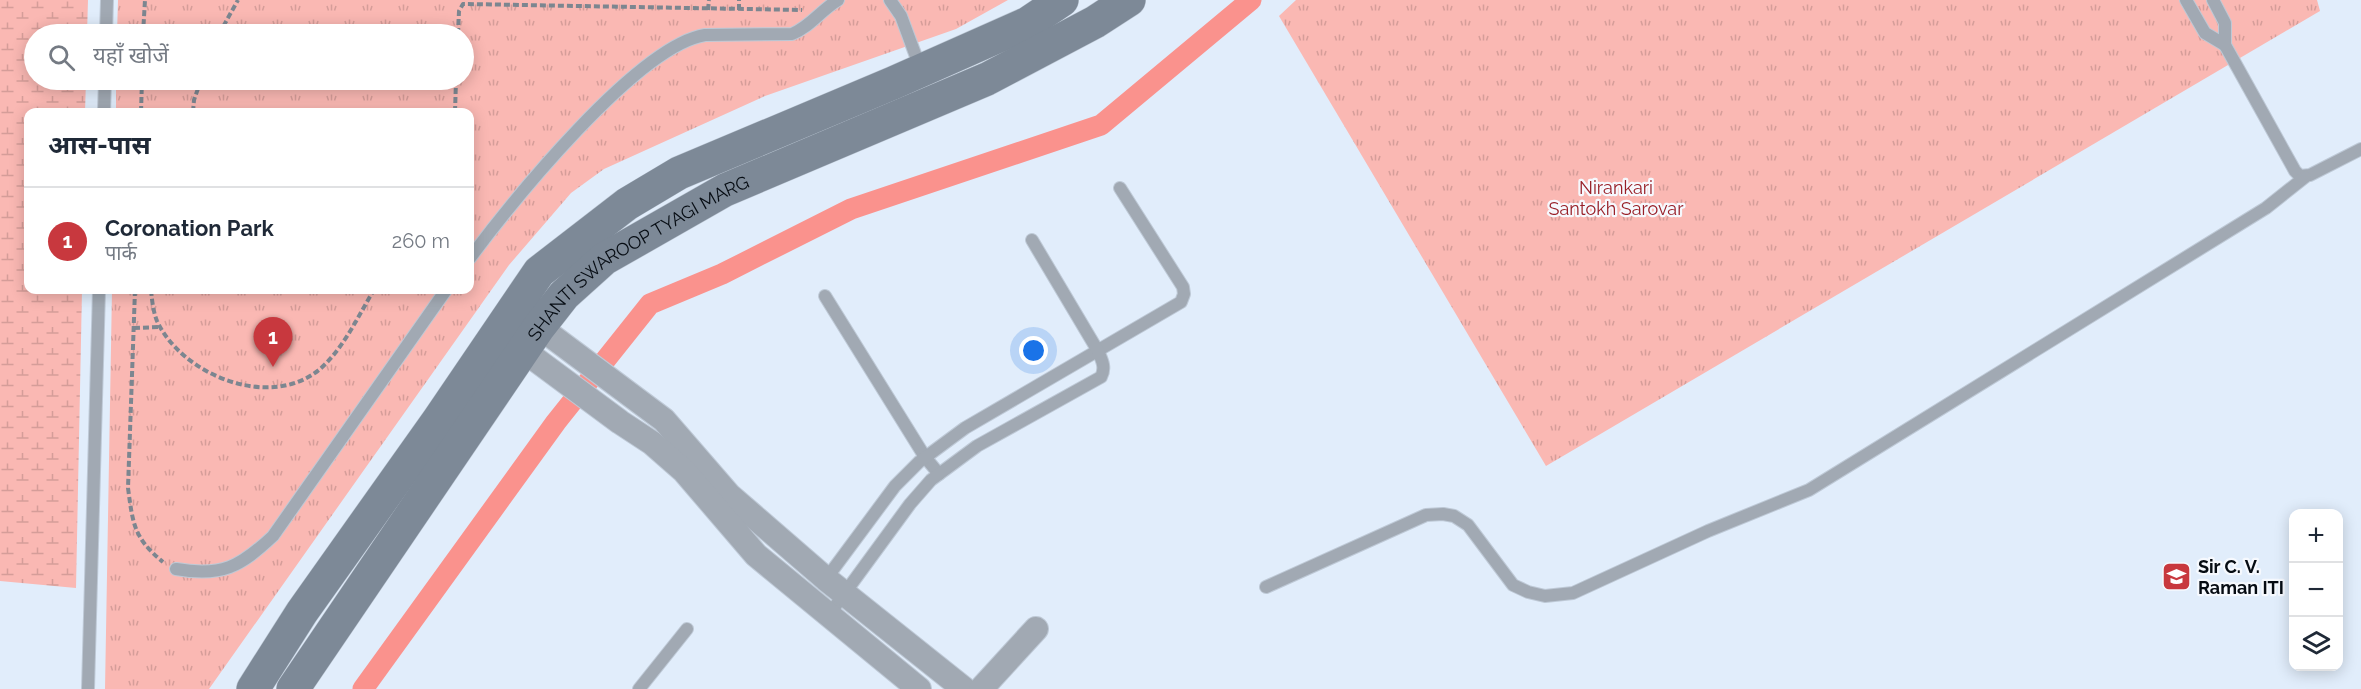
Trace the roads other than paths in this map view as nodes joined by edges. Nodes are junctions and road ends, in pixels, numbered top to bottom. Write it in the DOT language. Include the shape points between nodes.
graph roads {
  1 [pos="107,0"];
  2 [pos="838,0"];
  3 [pos="890,0"];
  4 [pos="1062,0"];
  5 [pos="1129,0"];
  6 [pos="2186,0"];
  7 [pos="2213,0"];
  8 [pos="106,24"];
  9 [pos="2225,45"];
  10 [pos="921,71"];
  11 [pos="105,90"];
  12 [pos="104,108"];
  13 [pos="2361,149"];
  14 [pos="2305,177"];
  15 [pos="1120,188"];
  16 [pos="1032,240"];
  17 [pos="474,253"];
  18 [pos="99,294"];
  19 [pos="443,294"];
  20 [pos="825,296"];
  21 [pos="506,319"];
  22 [pos="532,339"];
  23 [pos="1098,351"];
  24 [pos="925,457"];
  25 [pos="693,468"];
  26 [pos="939,474"];
  27 [pos="176,569"];
  28 [pos="826,579"];
  29 [pos="1266,587"];
  30 [pos="845,594"];
  31 [pos="809,600"];
  32 [pos="828,616"];
  33 [pos="687,629"];
  34 [pos="1036,629"];
  35 [pos="88,689"];
  36 [pos="253,689"];
  37 [pos="293,689"];
  38 [pos="639,689"];
  39 [pos="919,689"];
  40 [pos="967,689"];
  1 -- 8 [label="lane"];
  2 -- 17 [label="lane" via="804,30 792,34 705,35 675,45 633,76 581,127"];
  3 -- 10 [label="lane" via="901,16"];
  4 -- 10 [label="main road, SHANTI SWAROOP TYAGI MARG" via="1028,23"];
  5 -- 22 [label="main road, SHANTI SWAROOP TYAGI MARG" via="987,79 725,190 604,259 564,295"];
  6 -- 9 [label="lane" via="2205,33"];
  7 -- 9 [label="lane" via="2225,23"];
  9 -- 14 [label="lane" via="2295,171"];
  10 -- 21 [label="main road, SHANTI SWAROOP TYAGI MARG" via="679,173 627,204 539,272"];
  11 -- 12 [label="lane"];
  13 -- 14 [label="lane"];
  14 -- 29 [label="lane" via="2266,208 1809,490 1573,593 1545,596 1514,585 1468,525 1443,514 1426,515"];
  15 -- 23 [label="lane" via="1184,294 1175,307"];
  16 -- 23 [label="lane"];
  18 -- 35 [label="lane"];
  19 -- 27 [label="lane" via="273,536 250,557 226,569 200,573"];
  20 -- 24 [label="lane"];
  21 -- 22 [label="street"];
  21 -- 36 [label="main road, SHANTI SWAROOP TYAGI MARG" via="302,612"];
  22 -- 25 [label="street" via="560,376 620,422"];
  22 -- 25 [label="street" via="575,355 664,420"];
  22 -- 37 [label="main road, SHANTI SWAROOP TYAGI MARG"];
  23 -- 24 [label="lane" via="965,428"];
  23 -- 26 [label="lane" via="1104,371 1095,382 977,446"];
  24 -- 26 [label="lane"];
  24 -- 28 [label="lane" via="895,486"];
  25 -- 28 [label="street"];
  25 -- 31 [label="street" via="756,555"];
  26 -- 30 [label="lane" via="910,504"];
  28 -- 30 [label="street"];
  28 -- 31 [label="street"];
  30 -- 32 [label="lane"];
  30 -- 40 [label="street"];
  31 -- 32 [label="street"];
  32 -- 39 [label="street"];
  33 -- 38 [label="lane"];
  34 -- 40 [label="street"];
}
